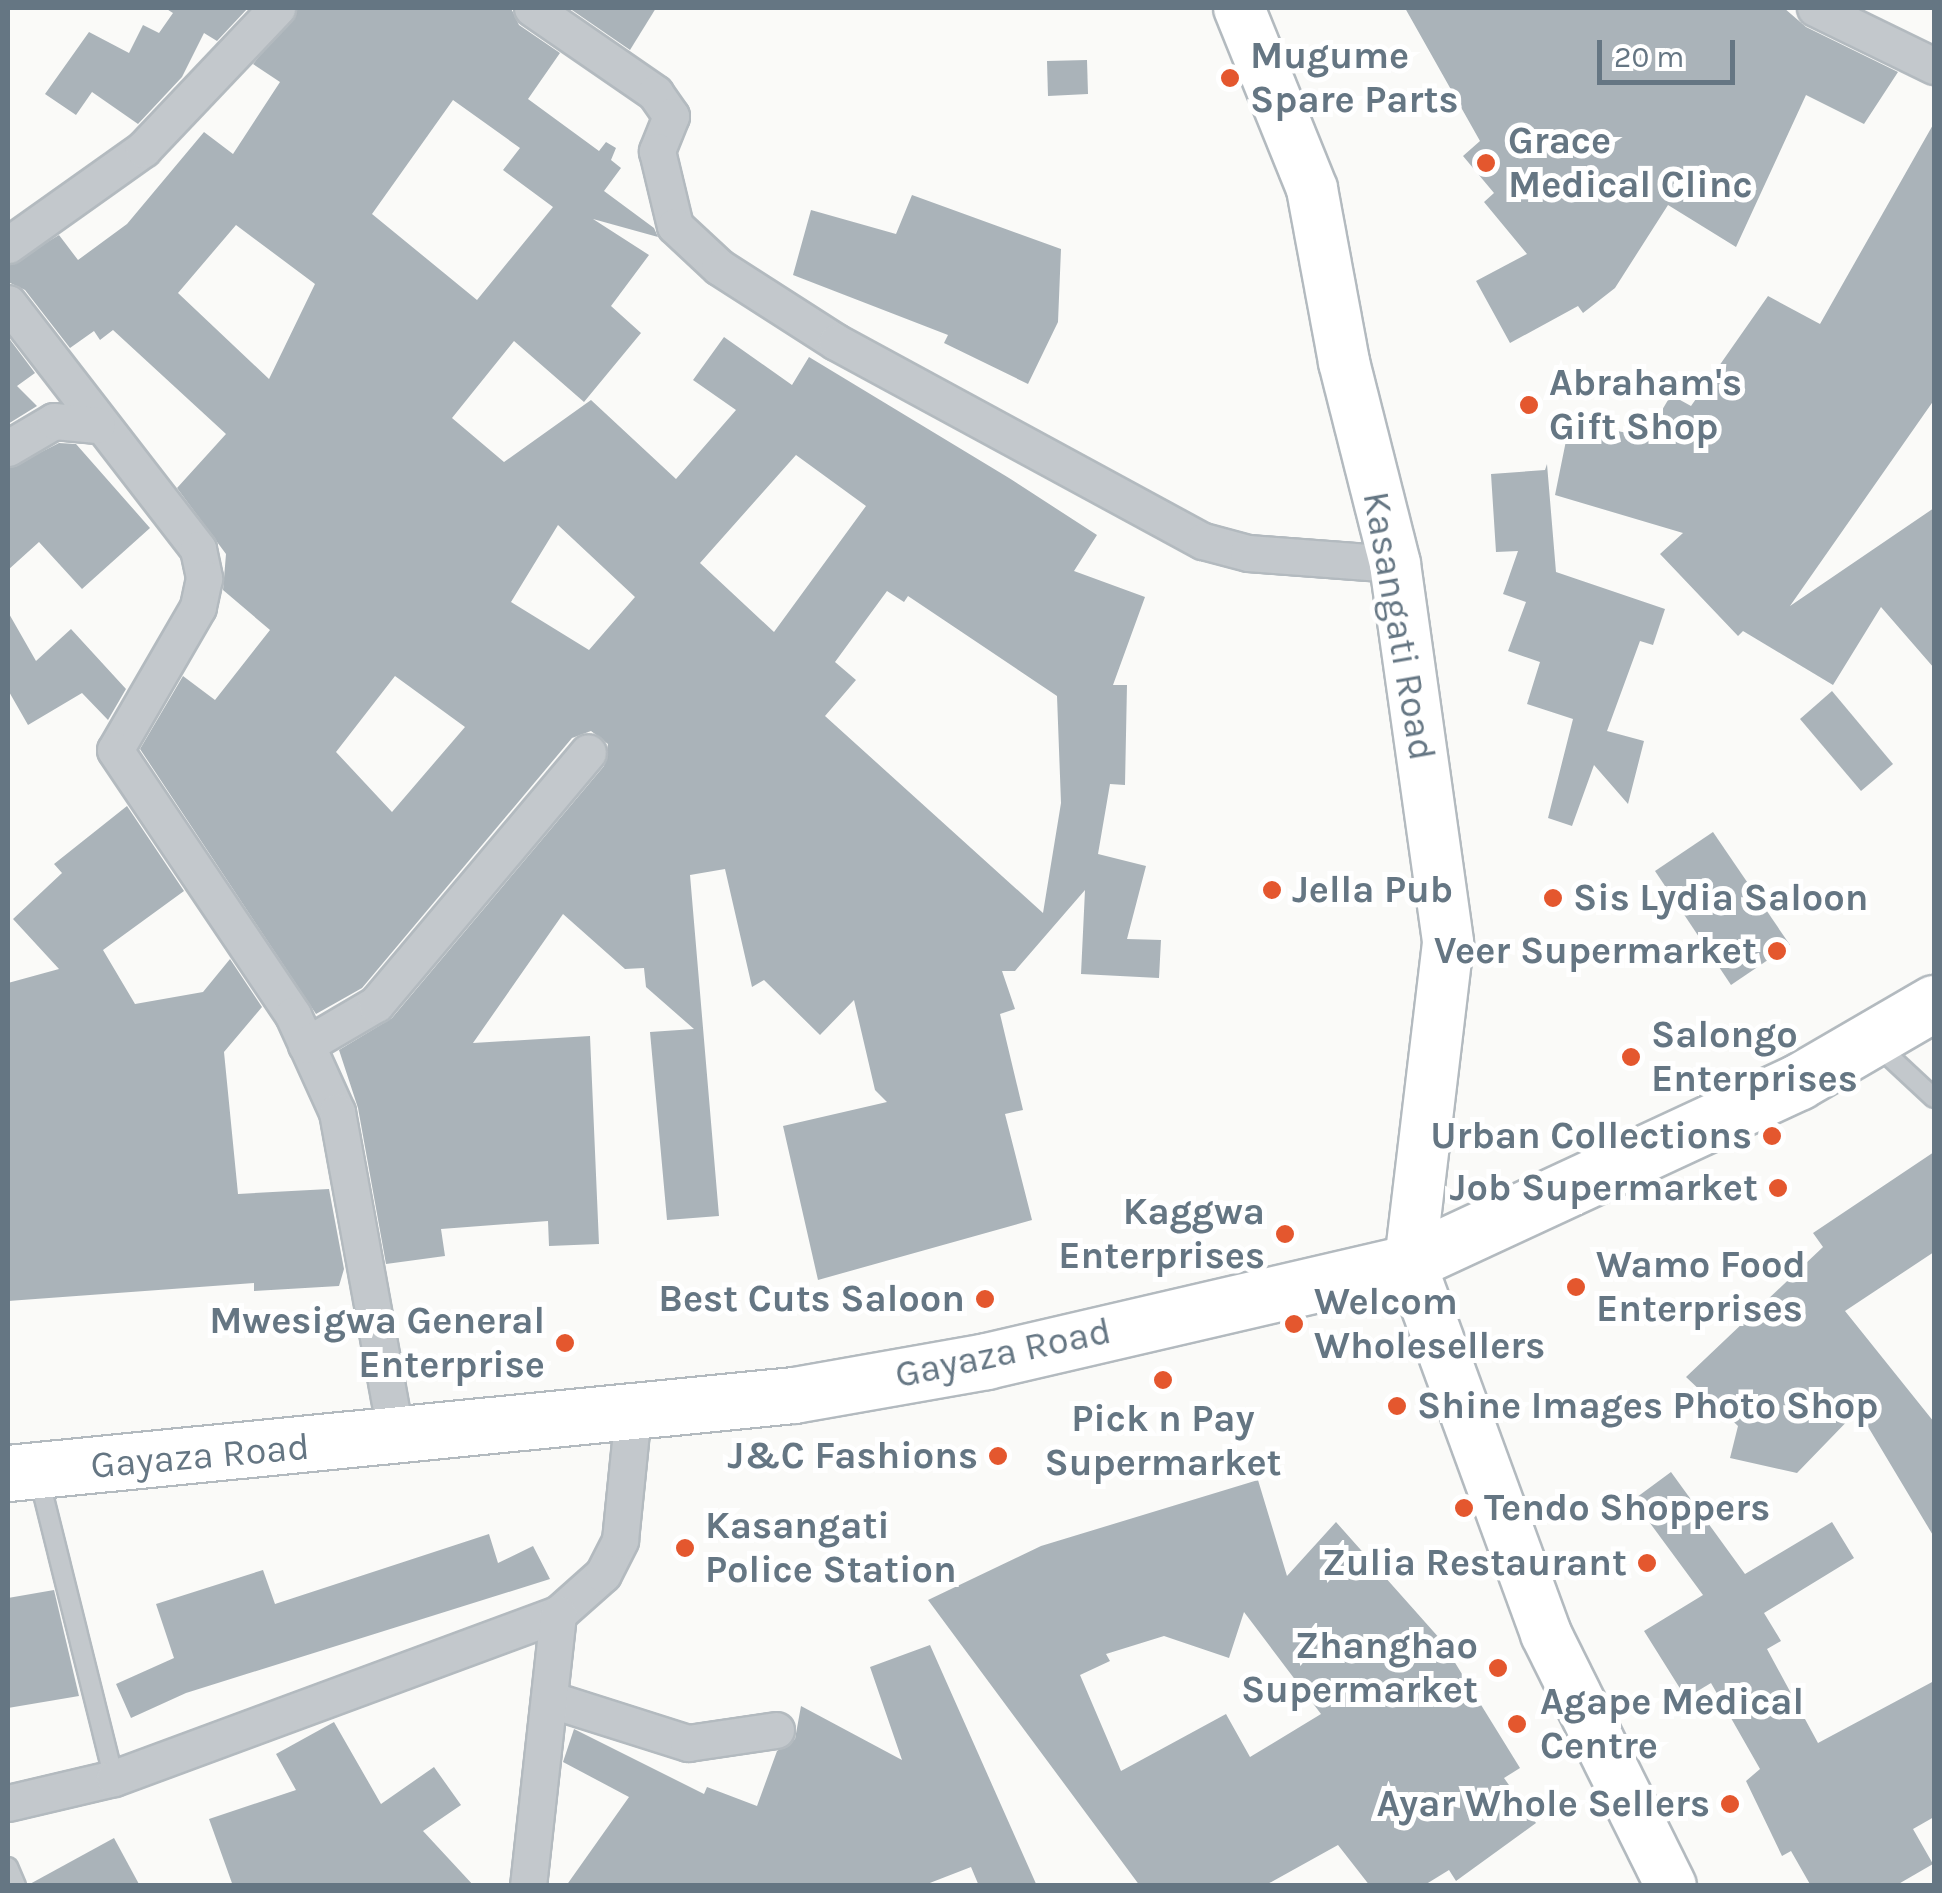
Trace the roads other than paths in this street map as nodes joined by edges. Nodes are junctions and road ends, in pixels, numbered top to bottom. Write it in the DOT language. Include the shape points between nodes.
graph roads {
  1 [pos="277,8"];
  2 [pos="532,8"];
  3 [pos="1239,8"];
  4 [pos="1815,8"];
  5 [pos="1934,66"];
  6 [pos="8,245"];
  7 [pos="8,303"];
  8 [pos="97,425"];
  9 [pos="8,448"];
  10 [pos="1395,564"];
  11 [pos="588,752"];
  12 [pos="1934,1002"];
  13 [pos="1872,1040"];
  14 [pos="306,1045"];
  15 [pos="1934,1098"];
  16 [pos="1410,1262"];
  17 [pos="633,1413"];
  18 [pos="396,1438"];
  19 [pos="22,1472"];
  20 [pos="558,1614"];
  21 [pos="549,1699"];
  22 [pos="776,1730"];
  23 [pos="114,1778"];
  24 [pos="8,1803"];
  25 [pos="8,1867"];
  26 [pos="16,1886"];
  27 [pos="528,1886"];
  28 [pos="1671,1886"];
  1 -- 6 [label="street" via="143,149"];
  2 -- 10 [label="street" via="654,92 671,116 658,151 675,226 769,299 1203,541 1248,553"];
  3 -- 10 [label="street, Kasangati Road" via="1312,189 1344,362"];
  4 -- 5 [label="street"];
  7 -- 8 [label="street"];
  8 -- 9 [label="street" via="54,421"];
  8 -- 14 [label="street" via="198,549 204,578 198,608 115,750"];
  10 -- 16 [label="street, Kasangati Road" via="1448,943"];
  11 -- 14 [label="street" via="438,940 376,1004"];
  12 -- 13 [label="main road, Gayaza Road"];
  13 -- 15 [label="lane"];
  13 -- 16 [label="main road, Gayaza Road"];
  14 -- 18 [label="street" via="337,1112"];
  16 -- 17 [label="main road, Gayaza Road" via="986,1362"];
  16 -- 28 [label="street" via="1546,1634"];
  17 -- 18 [label="main road, Gayaza Road"];
  17 -- 20 [label="street" via="620,1540 603,1574"];
  18 -- 19 [label="main road, Gayaza Road"];
  19 -- 23 [label="lane"];
  20 -- 21 [label="street"];
  20 -- 23 [label="street"];
  21 -- 22 [label="street" via="688,1743"];
  21 -- 27 [label="street"];
  23 -- 24 [label="street"];
  25 -- 26 [label="lane"];
}
